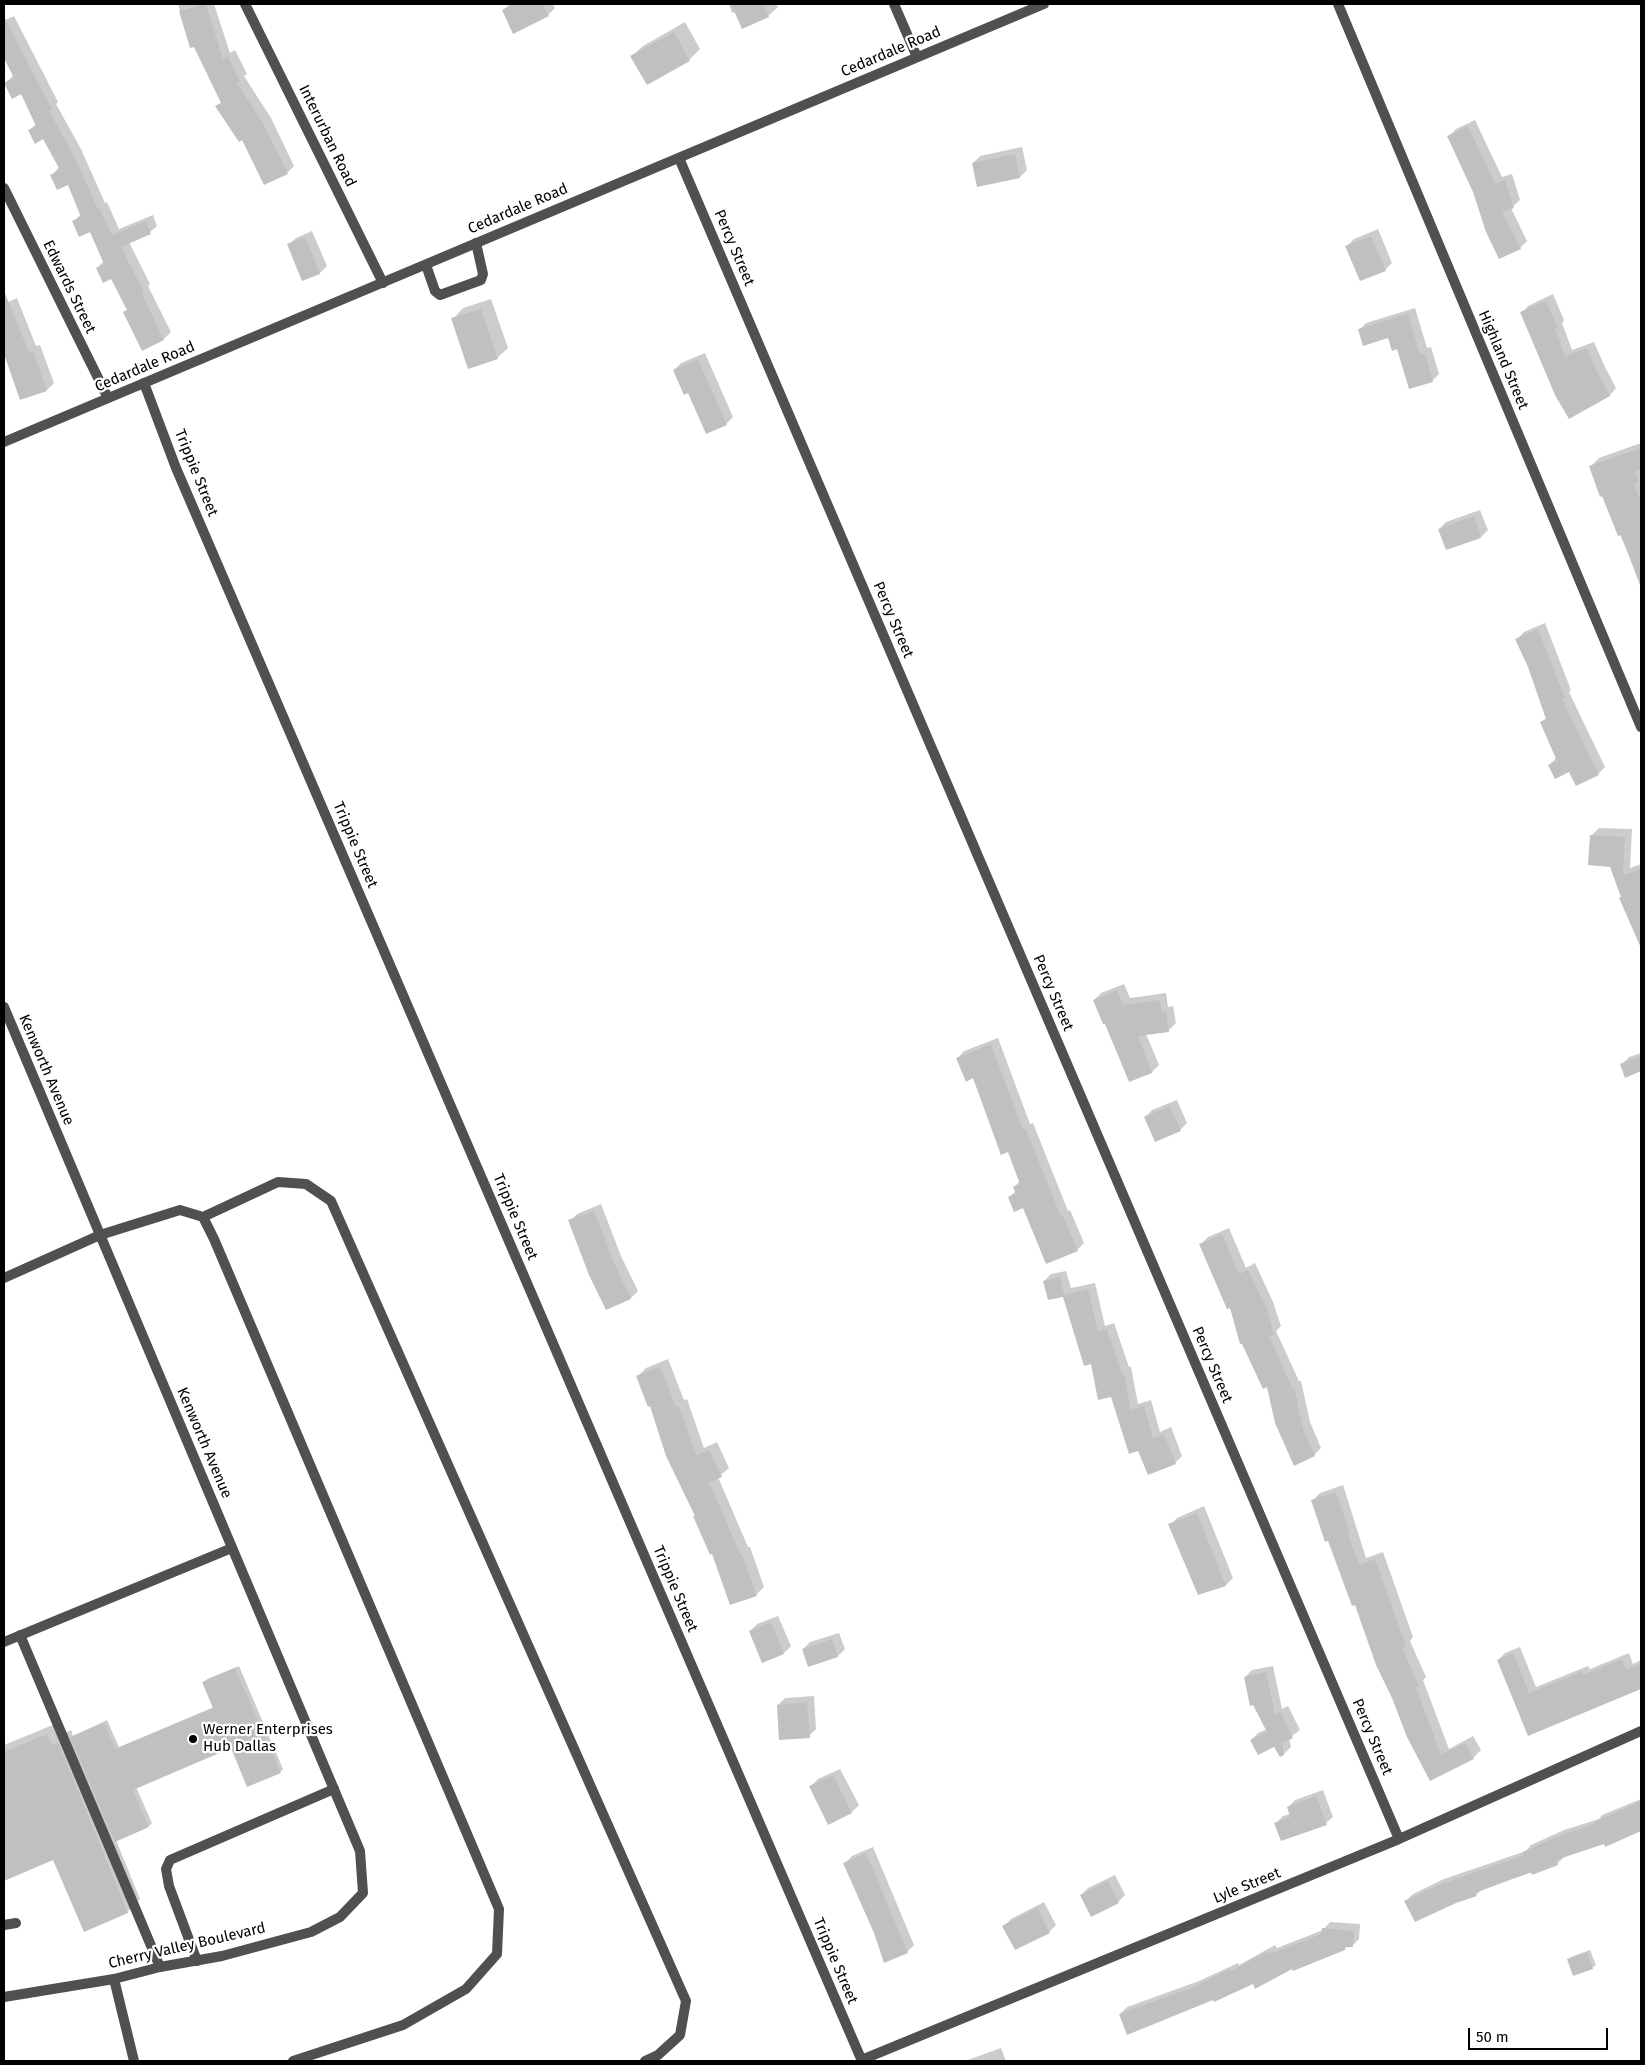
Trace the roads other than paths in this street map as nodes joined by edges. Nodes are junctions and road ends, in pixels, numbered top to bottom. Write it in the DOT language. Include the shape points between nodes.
graph roads {
  1 [pos="245,4"];
  2 [pos="894,4"];
  3 [pos="1044,4"];
  4 [pos="1338,4"];
  5 [pos="917,57"];
  6 [pos="679,158"];
  7 [pos="4,188"];
  8 [pos="476,243"];
  9 [pos="426,265"];
  10 [pos="383,282"];
  11 [pos="144,383"];
  12 [pos="108,398"];
  13 [pos="4,442"];
  14 [pos="1641,727"];
  15 [pos="4,1007"];
  16 [pos="203,1217"];
  17 [pos="100,1235"];
  18 [pos="4,1278"];
  19 [pos="232,1548"];
  20 [pos="20,1635"];
  21 [pos="4,1642"];
  22 [pos="1641,1731"];
  23 [pos="334,1790"];
  24 [pos="1399,1839"];
  25 [pos="363,1893"];
  26 [pos="16,1922"];
  27 [pos="4,1925"];
  28 [pos="197,1960"];
  29 [pos="160,1967"];
  30 [pos="114,1979"];
  31 [pos="4,1997"];
  32 [pos="862,2060"];
  33 [pos="134,2061"];
  34 [pos="293,2061"];
  35 [pos="645,2061"];
  1 -- 10 [label="street, Interurban Road"];
  2 -- 5 [label="street"];
  3 -- 5 [label="street, Cedardale Road"];
  4 -- 14 [label="street, Highland Street"];
  5 -- 6 [label="street, Cedardale Road"];
  6 -- 8 [label="street, Cedardale Road"];
  6 -- 24 [label="street, Percy Street"];
  7 -- 12 [label="street, Edwards Street"];
  8 -- 9 [label="street, Cedardale Road"];
  8 -- 9 [label="street" via="483,274 481,280 440,295 435,291"];
  9 -- 10 [label="street, Cedardale Road"];
  10 -- 11 [label="street, Cedardale Road"];
  11 -- 12 [label="street, Cedardale Road"];
  11 -- 32 [label="street, Trippie Street" via="176,468"];
  12 -- 13 [label="street, Cedardale Road"];
  15 -- 17 [label="street, Kenworth Avenue"];
  16 -- 17 [label="street" via="180,1210"];
  16 -- 34 [label="street" via="499,1910 497,1954 466,1989 402,2025"];
  16 -- 35 [label="street" via="278,1182 306,1184 331,1200 686,2001 680,2036 658,2055"];
  17 -- 18 [label="street"];
  17 -- 19 [label="street, Kenworth Avenue"];
  19 -- 20 [label="street"];
  19 -- 23 [label="street, Kenworth Avenue"];
  20 -- 21 [label="street"];
  20 -- 29 [label="street"];
  22 -- 24 [label="street, Lyle Street"];
  23 -- 25 [label="street, Kenworth Avenue" via="360,1851"];
  23 -- 28 [label="street" via="170,1860 166,1868 169,1886"];
  24 -- 32 [label="street, Lyle Street"];
  25 -- 28 [label="street, Cherry Valley Boulevard" via="340,1916 312,1932"];
  26 -- 27 [label="street"];
  28 -- 29 [label="street, Cherry Valley Boulevard"];
  29 -- 30 [label="street, Cherry Valley Boulevard"];
  30 -- 31 [label="street, Cherry Valley Boulevard"];
  30 -- 33 [label="street"];
}
